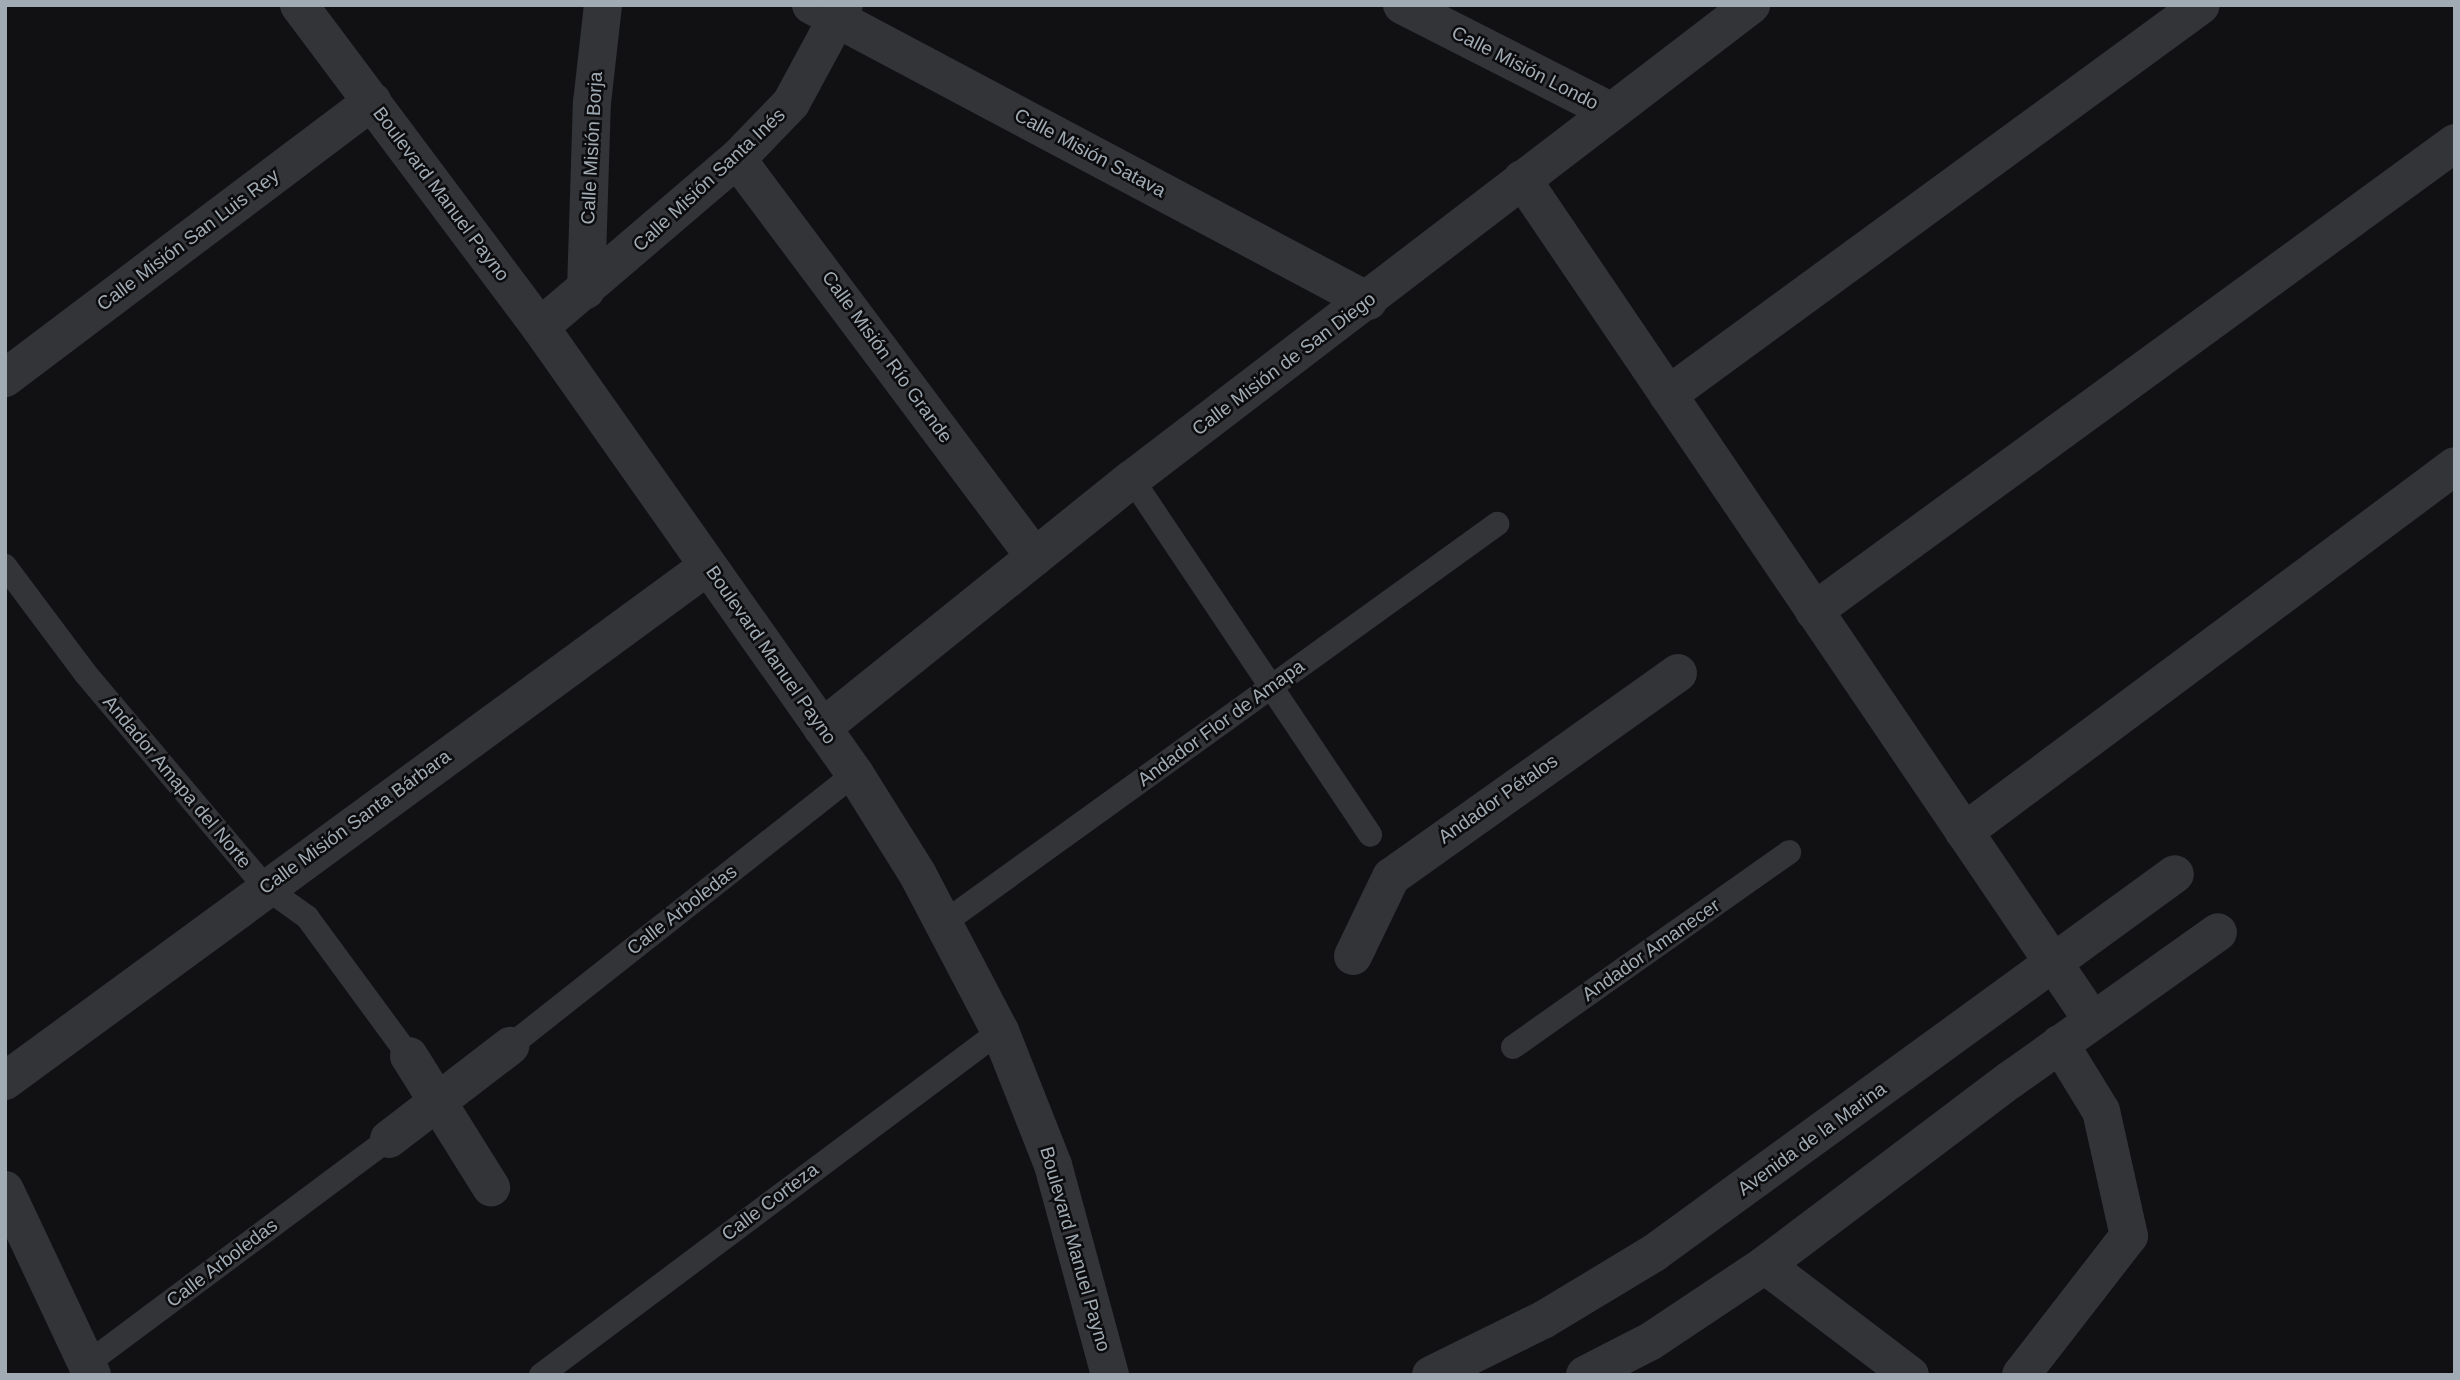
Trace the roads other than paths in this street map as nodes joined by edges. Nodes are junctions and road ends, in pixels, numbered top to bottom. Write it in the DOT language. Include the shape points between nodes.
graph roads {
  1 [pos="603,5"];
  2 [pos="1402,5"];
  3 [pos="1751,5"];
  4 [pos="2201,5"];
  5 [pos="831,9"];
  6 [pos="312,13"];
  7 [pos="372,101"];
  8 [pos="1610,111"];
  9 [pos="2455,143"];
  10 [pos="737,159"];
  11 [pos="1522,179"];
  12 [pos="586,290"];
  13 [pos="1368,301"];
  14 [pos="540,327"];
  15 [pos="5,378"];
  16 [pos="1668,395"];
  17 [pos="2455,466"];
  18 [pos="1132,479"];
  19 [pos="1497,524"];
  20 [pos="1035,557"];
  21 [pos="5,566"];
  22 [pos="708,566"];
  23 [pos="1814,611"];
  24 [pos="1678,673"];
  25 [pos="1272,687"];
  26 [pos="822,728"];
  27 [pos="855,774"];
  28 [pos="1965,832"];
  29 [pos="1370,835"];
  30 [pos="1789,852"];
  31 [pos="2175,874"];
  32 [pos="265,887"];
  33 [pos="945,922"];
  34 [pos="2218,932"];
  35 [pos="1353,956"];
  36 [pos="2052,960"];
  37 [pos="2092,1020"];
  38 [pos="1000,1031"];
  39 [pos="2060,1044"];
  40 [pos="510,1046"];
  41 [pos="1513,1046"];
  42 [pos="409,1056"];
  43 [pos="5,1081"];
  44 [pos="437,1101"];
  45 [pos="388,1139"];
  46 [pos="491,1187"];
  47 [pos="5,1191"];
  48 [pos="1765,1265"];
  49 [pos="84,1371"];
  50 [pos="541,1375"];
  51 [pos="1110,1375"];
  52 [pos="1431,1375"];
  53 [pos="1585,1375"];
  54 [pos="1910,1375"];
  55 [pos="2021,1375"];
  1 -- 12 [label="street, Calle Misión Borja" via="592,103"];
  2 -- 8 [label="street, Calle Misión Londo"];
  3 -- 8 [label="street, Calle Misión de San Diego"];
  4 -- 16 [label="street"];
  5 -- 10 [label="street, Calle Misión Santa Inés" via="791,103"];
  5 -- 13 [label="street, Calle Misión Satava"];
  6 -- 7 [label="street, Boulevard Manuel Payno"];
  7 -- 14 [label="street, Boulevard Manuel Payno"];
  7 -- 15 [label="street, Calle Misión San Luis Rey"];
  8 -- 11 [label="street, Calle Misión de San Diego"];
  9 -- 23 [label="street"];
  10 -- 12 [label="street, Calle Misión Santa Inés"];
  10 -- 20 [label="street, Calle Misión Río Grande"];
  11 -- 13 [label="street, Calle Misión de San Diego"];
  11 -- 16 [label="street"];
  12 -- 14 [label="street, Calle Misión Santa Inés"];
  13 -- 18 [label="street, Calle Misión de San Diego"];
  14 -- 22 [label="street, Boulevard Manuel Payno"];
  16 -- 23 [label="street"];
  17 -- 28 [label="street"];
  18 -- 20 [label="street, Calle Misión de San Diego"];
  18 -- 25 [label="lane"];
  19 -- 25 [label="lane, Andador Flor de Amapa"];
  20 -- 26 [label="street, Calle Misión de San Diego"];
  21 -- 32 [label="lane, Andador Amapa del Norte" via="85,673"];
  22 -- 26 [label="street, Boulevard Manuel Payno"];
  22 -- 32 [label="street, Calle Misión Santa Bárbara"];
  23 -- 28 [label="street"];
  24 -- 35 [label="street, Andador Pétalos" via="1391,877"];
  25 -- 29 [label="lane"];
  25 -- 33 [label="lane, Andador Flor de Amapa"];
  26 -- 27 [label="street, Boulevard Manuel Payno"];
  27 -- 33 [label="street, Boulevard Manuel Payno"];
  27 -- 40 [label="lane, Calle Arboledas"];
  28 -- 36 [label="street"];
  30 -- 41 [label="lane, Andador Amanecer"];
  31 -- 36 [label="street, Avenida de la Marina"];
  32 -- 42 [label="lane, Andador Amapa del Norte" via="307,917"];
  32 -- 43 [label="street, Calle Misión Santa Bárbara"];
  33 -- 38 [label="street, Boulevard Manuel Payno"];
  34 -- 37 [label="street"];
  36 -- 37 [label="street"];
  36 -- 52 [label="street, Avenida de la Marina" via="1654,1253 1543,1320"];
  37 -- 39 [label="street"];
  38 -- 50 [label="lane, Calle Corteza"];
  38 -- 51 [label="street, Boulevard Manuel Payno" via="1054,1165"];
  39 -- 48 [label="street"];
  39 -- 55 [label="street" via="2101,1111 2129,1236"];
  40 -- 44 [label="street"];
  42 -- 44 [label="street"];
  44 -- 45 [label="street"];
  44 -- 46 [label="street"];
  45 -- 49 [label="lane, Calle Arboledas"];
  47 -- 49 [label="street"];
  48 -- 53 [label="street" via="1651,1341"];
  48 -- 54 [label="street"];
}
